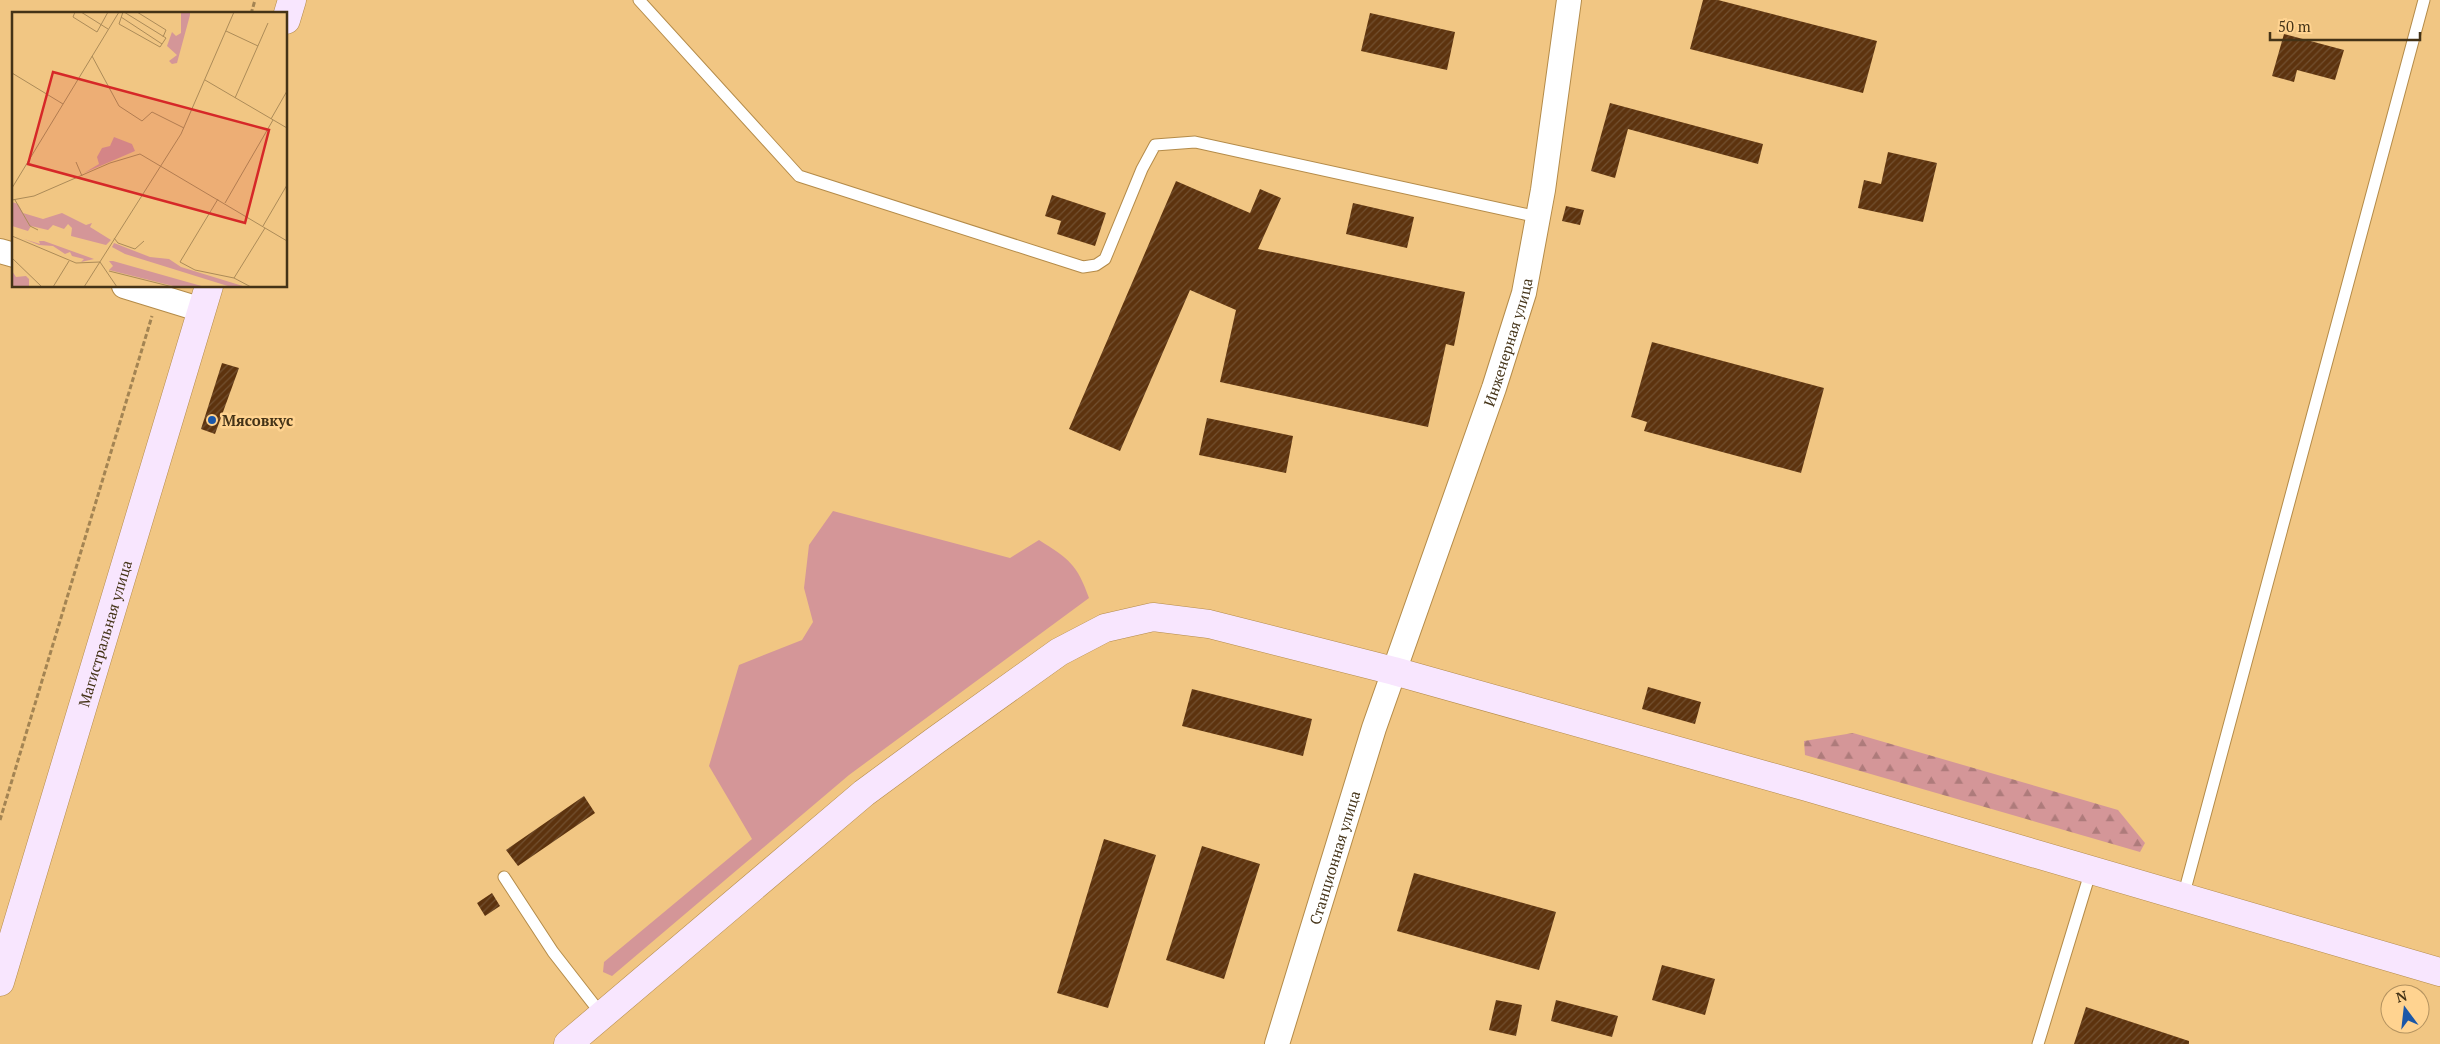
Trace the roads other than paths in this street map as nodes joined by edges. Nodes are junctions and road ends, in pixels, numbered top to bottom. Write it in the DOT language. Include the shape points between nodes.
graph roads {
  1 [pos="292,0"];
  2 [pos="640,0"];
  3 [pos="1569,0"];
  4 [pos="2424,0"];
  5 [pos="288,13"];
  6 [pos="1538,217"];
  7 [pos="131,288"];
  8 [pos="206,298"];
  9 [pos="1394,671"];
  10 [pos="2091,870"];
  11 [pos="504,877"];
  12 [pos="2183,897"];
  13 [pos="2440,972"];
  14 [pos="0,982"];
  15 [pos="603,1016"];
  16 [pos="568,1044"];
  17 [pos="1278,1044"];
  18 [pos="2038,1044"];
  1 -- 5 [label="street"];
  2 -- 6 [label="lane" via="799,176 1083,267 1096,265 1105,259 1155,145 1195,142"];
  3 -- 6 [label="street, Инженерная улица"];
  4 -- 12 [label="lane"];
  6 -- 9 [label="street, Инженерная улица" via="1524,293 1494,388"];
  7 -- 8 [label="street" via="163,297"];
  8 -- 14 [label="street, Магистральная улица"];
  9 -- 10 [label="street"];
  9 -- 15 [label="street" via="1209,624 1153,617 1105,628 1058,652 864,793"];
  9 -- 17 [label="street, Станционная улица"];
  10 -- 12 [label="street"];
  10 -- 18 [label="lane"];
  11 -- 15 [label="lane" via="553,952"];
  12 -- 13 [label="street"];
  15 -- 16 [label="street"];
}
